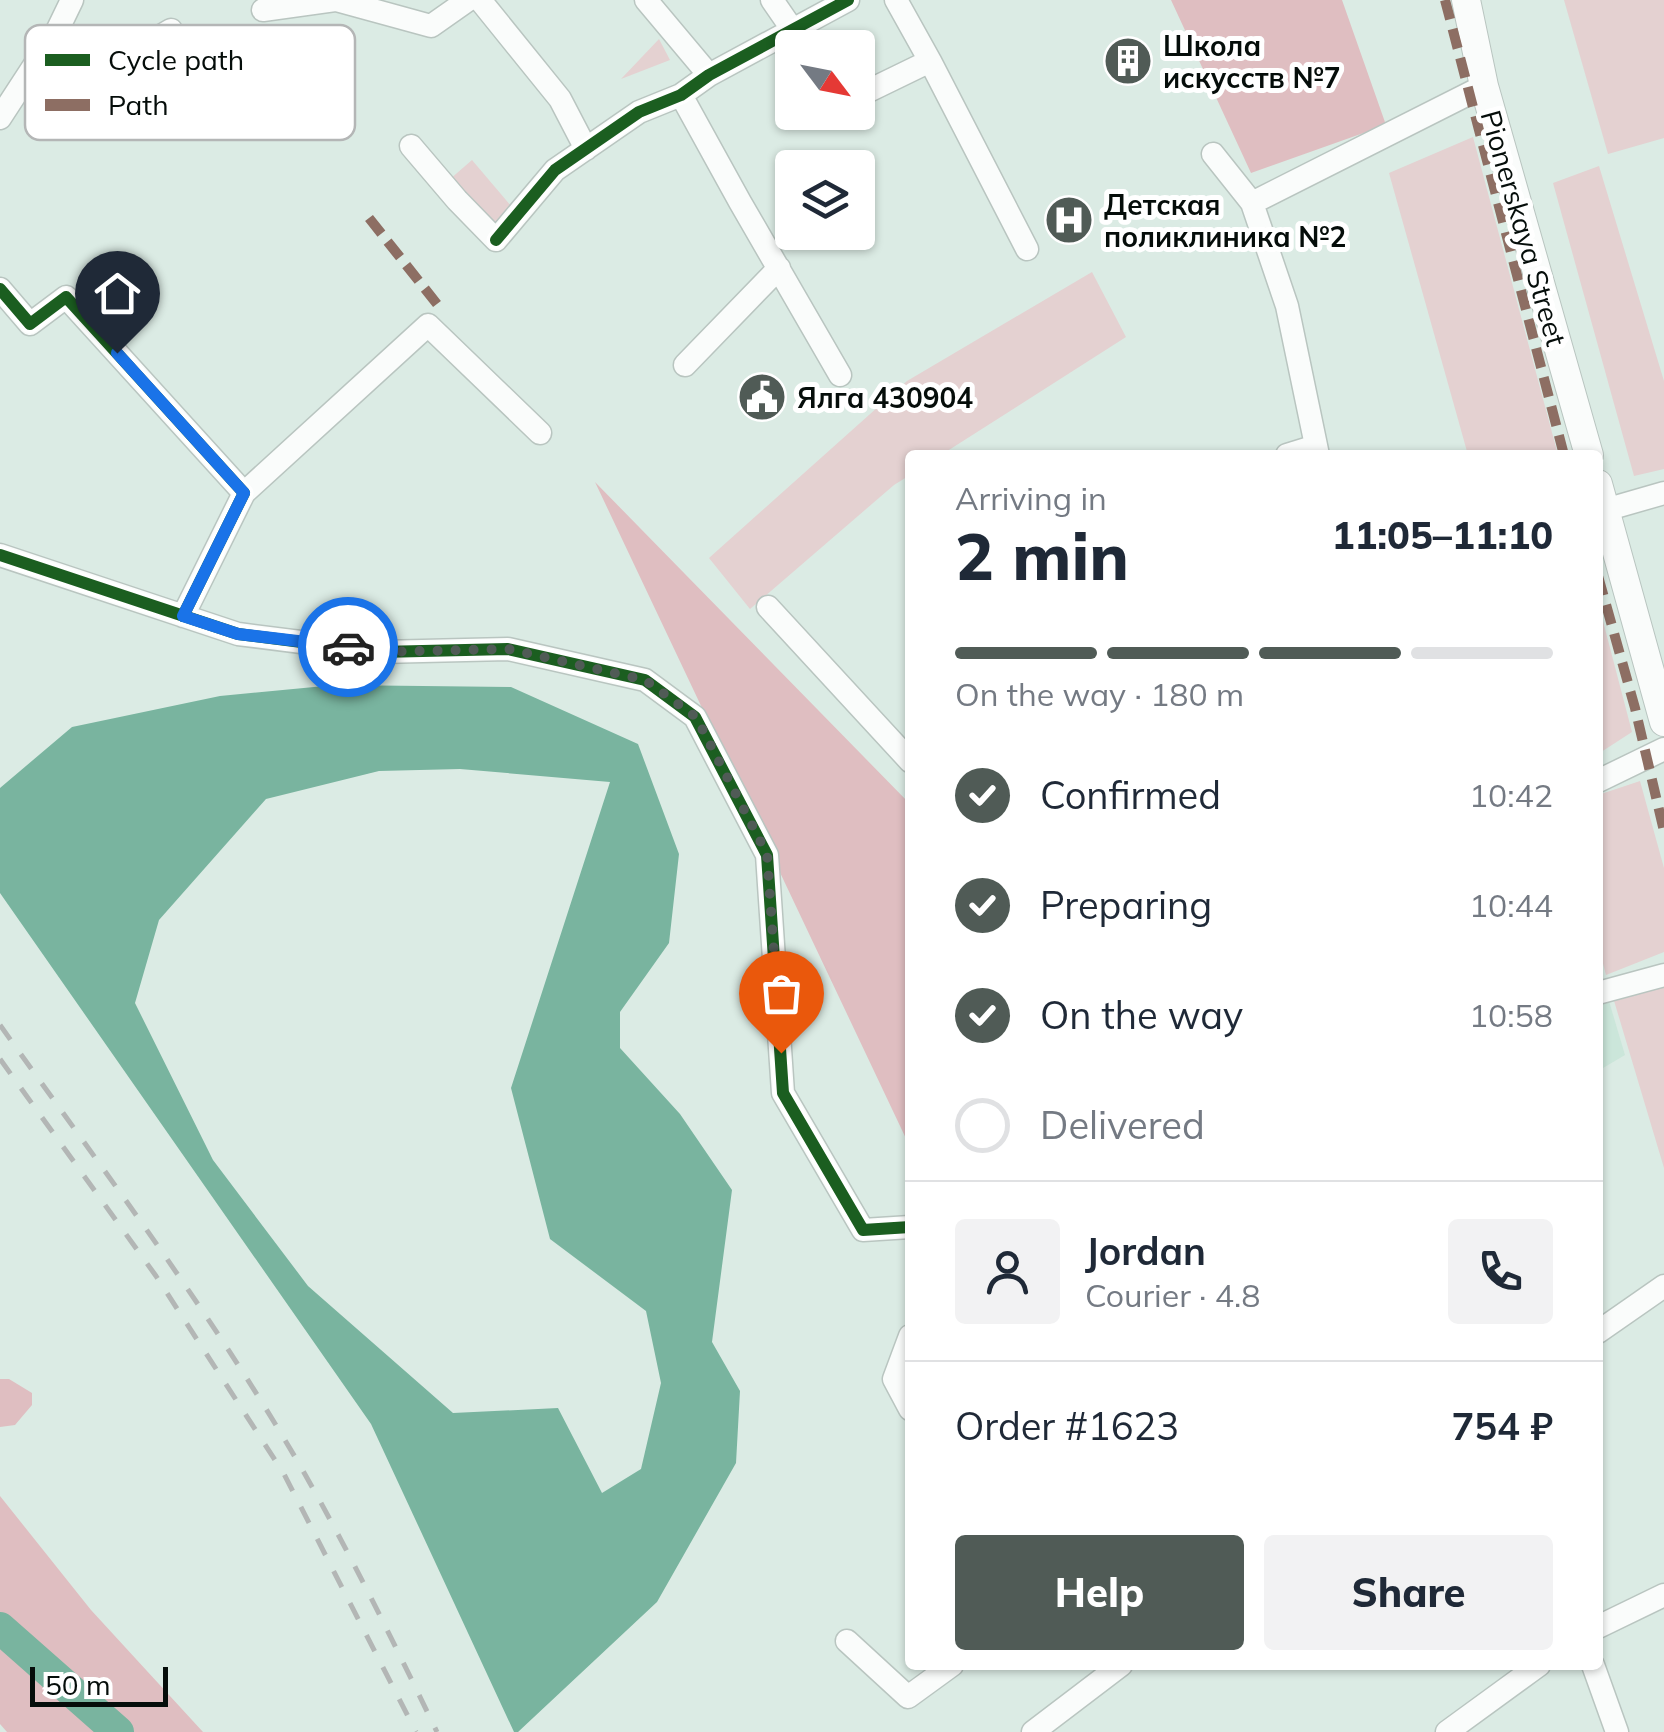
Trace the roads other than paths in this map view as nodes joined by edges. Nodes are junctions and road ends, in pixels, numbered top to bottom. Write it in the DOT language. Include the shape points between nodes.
graph roads {
  1 [pos="72,0"];
  2 [pos="336,0"];
  3 [pos="468,0"];
  4 [pos="480,0"];
  5 [pos="646,0"];
  6 [pos="772,0"];
  7 [pos="848,0"];
  8 [pos="896,0"];
  9 [pos="1466,0"];
  10 [pos="263,10"];
  11 [pos="60,25"];
  12 [pos="792,29"];
  13 [pos="930,61"];
  14 [pos="708,75"];
  15 [pos="25,80"];
  16 [pos="25,84"];
  17 [pos="22,85"];
  18 [pos="1484,86"];
  19 [pos="875,88"];
  20 [pos="681,95"];
  21 [pos="0,118"];
  22 [pos="411,146"];
  23 [pos="586,149"];
  24 [pos="1213,154"];
  25 [pos="1252,203"];
  26 [pos="1026,249"];
  27 [pos="779,268"];
  28 [pos="0,289"];
  29 [pos="686,365"];
  30 [pos="840,375"];
  31 [pos="540,433"];
  32 [pos="1317,450"];
  33 [pos="1588,450"];
  34 [pos="1664,492"];
  35 [pos="244,493"];
  36 [pos="1603,497"];
  37 [pos="1603,504"];
  38 [pos="0,555"];
  39 [pos="768,607"];
  40 [pos="183,616"];
  41 [pos="1664,722"];
  42 [pos="1664,749"];
  43 [pos="905,756"];
  44 [pos="1603,779"];
  45 [pos="1664,975"];
  46 [pos="1603,992"];
  47 [pos="905,1227"];
  48 [pos="1664,1286"];
  49 [pos="1603,1329"];
  50 [pos="905,1349"];
  51 [pos="905,1400"];
  52 [pos="1664,1595"];
  53 [pos="1603,1624"];
  54 [pos="847,1641"];
  55 [pos="945,1670"];
  56 [pos="1106,1670"];
  57 [pos="1532,1670"];
  58 [pos="1595,1670"];
  59 [pos="1451,1731"];
  60 [pos="1032,1732"];
  61 [pos="1617,1732"];
  1 -- 11 [label="street"];
  2 -- 3 [label="street" via="431,26"];
  2 -- 10 [label="street"];
  4 -- 23 [label="street" via="560,99"];
  5 -- 14 [label="street"];
  6 -- 12 [label="street"];
  7 -- 12 [label="street"];
  8 -- 13 [label="street"];
  9 -- 18 [label="main road, Pionerskaya Street"];
  12 -- 14 [label="street"];
  13 -- 19 [label="street"];
  13 -- 26 [label="street"];
  14 -- 20 [label="street"];
  15 -- 17 [label="street"];
  16 -- 17 [label="street"];
  17 -- 21 [label="street"];
  18 -- 25 [label="street"];
  18 -- 33 [label="main road, Pionerskaya Street"];
  20 -- 23 [label="street" via="639,112"];
  20 -- 27 [label="street"];
  22 -- 23 [label="street" via="496,240 555,170"];
  24 -- 25 [label="street"];
  25 -- 32 [label="street" via="1287,306"];
  27 -- 29 [label="street"];
  27 -- 30 [label="street"];
  28 -- 35 [label="street" via="30,324 66,297"];
  31 -- 35 [label="street" via="428,325"];
  34 -- 36 [label="street"];
  35 -- 40 [label="street"];
  37 -- 41 [label="main road"];
  38 -- 40 [label="street"];
  39 -- 43 [label="street"];
  40 -- 47 [label="street" via="238,634 380,652 508,649 645,680 696,717 767,854 784,1093 863,1230"];
  42 -- 44 [label="street"];
  45 -- 46 [label="street"];
  48 -- 49 [label="street"];
  50 -- 51 [label="street" via="894,1379"];
  52 -- 53 [label="street"];
  54 -- 55 [label="street" via="908,1697"];
  56 -- 60 [label="street"];
  57 -- 59 [label="street"];
  58 -- 61 [label="street"];
}
